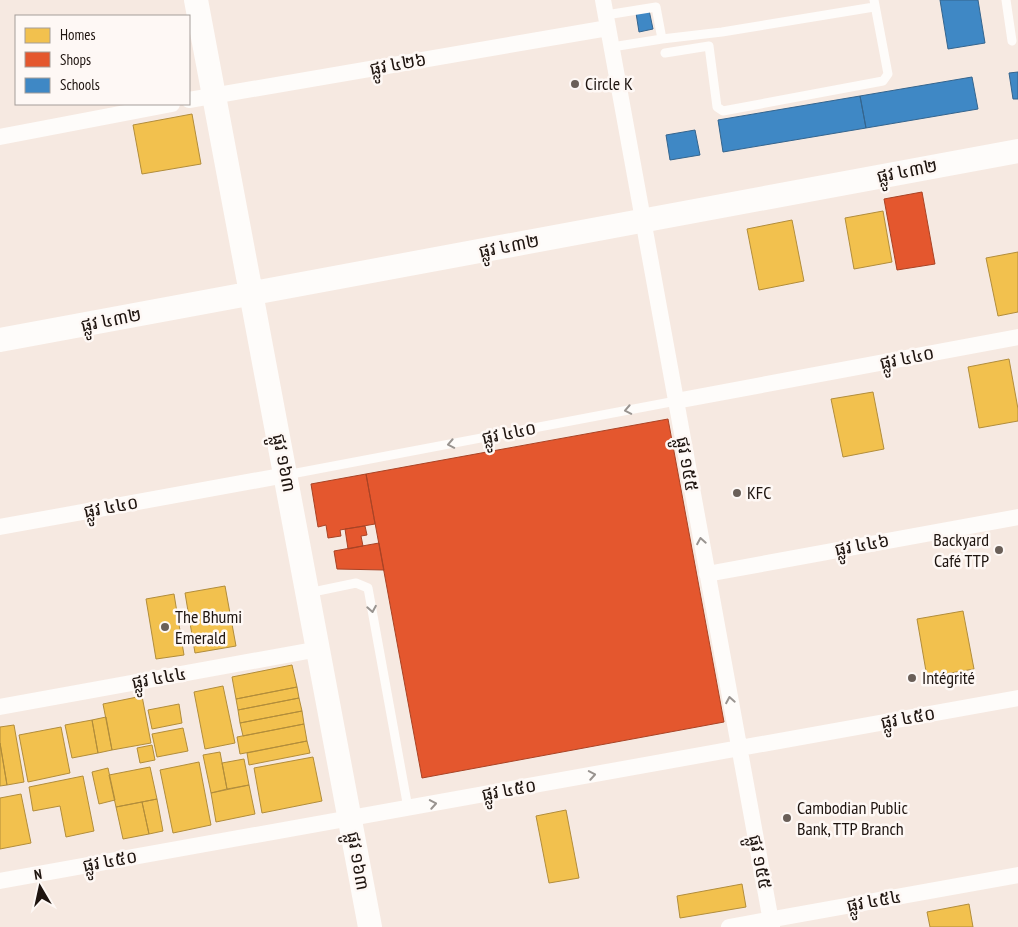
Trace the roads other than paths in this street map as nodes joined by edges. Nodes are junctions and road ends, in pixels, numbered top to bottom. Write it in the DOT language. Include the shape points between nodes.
graph roads {
  1 [pos="196,0"];
  2 [pos="1006,0"];
  3 [pos="874,3"];
  4 [pos="605,15"];
  5 [pos="662,38"];
  6 [pos="1012,41"];
  7 [pos="612,47"];
  8 [pos="665,53"];
  9 [pos="214,96"];
  10 [pos="190,100"];
  11 [pos="167,105"];
  12 [pos="0,137"];
  13 [pos="1018,151"];
  14 [pos="643,221"];
  15 [pos="252,293"];
  16 [pos="1018,337"];
  17 [pos="0,340"];
  18 [pos="676,402"];
  19 [pos="286,475"];
  20 [pos="1018,517"];
  21 [pos="0,527"];
  22 [pos="707,574"];
  23 [pos="308,593"];
  24 [pos="319,649"];
  25 [pos="1018,698"];
  26 [pos="0,707"];
  27 [pos="739,748"];
  28 [pos="408,808"];
  29 [pos="350,818"];
  30 [pos="1018,874"];
  31 [pos="0,881"];
  32 [pos="771,923"];
  33 [pos="370,927"];
  34 [pos="729,927"];
  1 -- 9 [label="street, ផ្លូវ ១៦៣"];
  2 -- 6 [label="lane"];
  3 -- 5 [label="lane" via="722,32"];
  3 -- 8 [label="lane" via="888,74 883,81 723,111 717,107 709,46"];
  4 -- 5 [label="lane" via="656,7"];
  4 -- 7 [label="street, ផ្លូវ ១៥៥"];
  4 -- 9 [label="street, ផ្លូវ ៤២៦"];
  5 -- 7 [label="lane"];
  7 -- 14 [label="street, ផ្លូវ ១៥៥"];
  9 -- 10 [label="street, ផ្លូវ ៤២៦"];
  9 -- 15 [label="street, ផ្លូវ ១៦៣"];
  11 -- 12 [label="street"];
  13 -- 14 [label="street, ផ្លូវ ៤៣២"];
  14 -- 15 [label="street, ផ្លូវ ៤៣២"];
  14 -- 18 [label="street, ផ្លូវ ១៥៥"];
  15 -- 17 [label="street, ផ្លូវ ៤៣២"];
  15 -- 19 [label="street, ផ្លូវ ១៦៣"];
  16 -- 18 [label="street, ផ្លូវ ៤៤០"];
  18 -- 19 [label="lane, ផ្លូវ ៤៤០, one-way"];
  22 -- 18 [label="street, ផ្លូវ ១៥៥, one-way"];
  19 -- 21 [label="street, ផ្លូវ ៤៤០"];
  19 -- 23 [label="street, ផ្លូវ ១៦៣"];
  20 -- 22 [label="street, ផ្លូវ ៤៤៦"];
  27 -- 22 [label="street, ផ្លូវ ១៥៥, one-way"];
  23 -- 24 [label="street, ផ្លូវ ១៦៣"];
  23 -- 28 [label="lane, one-way" via="356,584 368,588"];
  24 -- 26 [label="street, ផ្លូវ ៤៤៤"];
  24 -- 29 [label="street, ផ្លូវ ១៦៣"];
  25 -- 27 [label="street, ផ្លូវ ៤៥០"];
  28 -- 27 [label="street, ផ្លូវ ៤៥០, one-way"];
  27 -- 32 [label="street, ផ្លូវ ១៥៥"];
  28 -- 29 [label="street, ផ្លូវ ៤៥០"];
  29 -- 31 [label="street, ផ្លូវ ៤៥០"];
  29 -- 33 [label="street, ផ្លូវ ១៦៣"];
  30 -- 32 [label="street, ផ្លូវ ៤៥៤"];
  32 -- 34 [label="street, ផ្លូវ ៤៥៤"];
}
